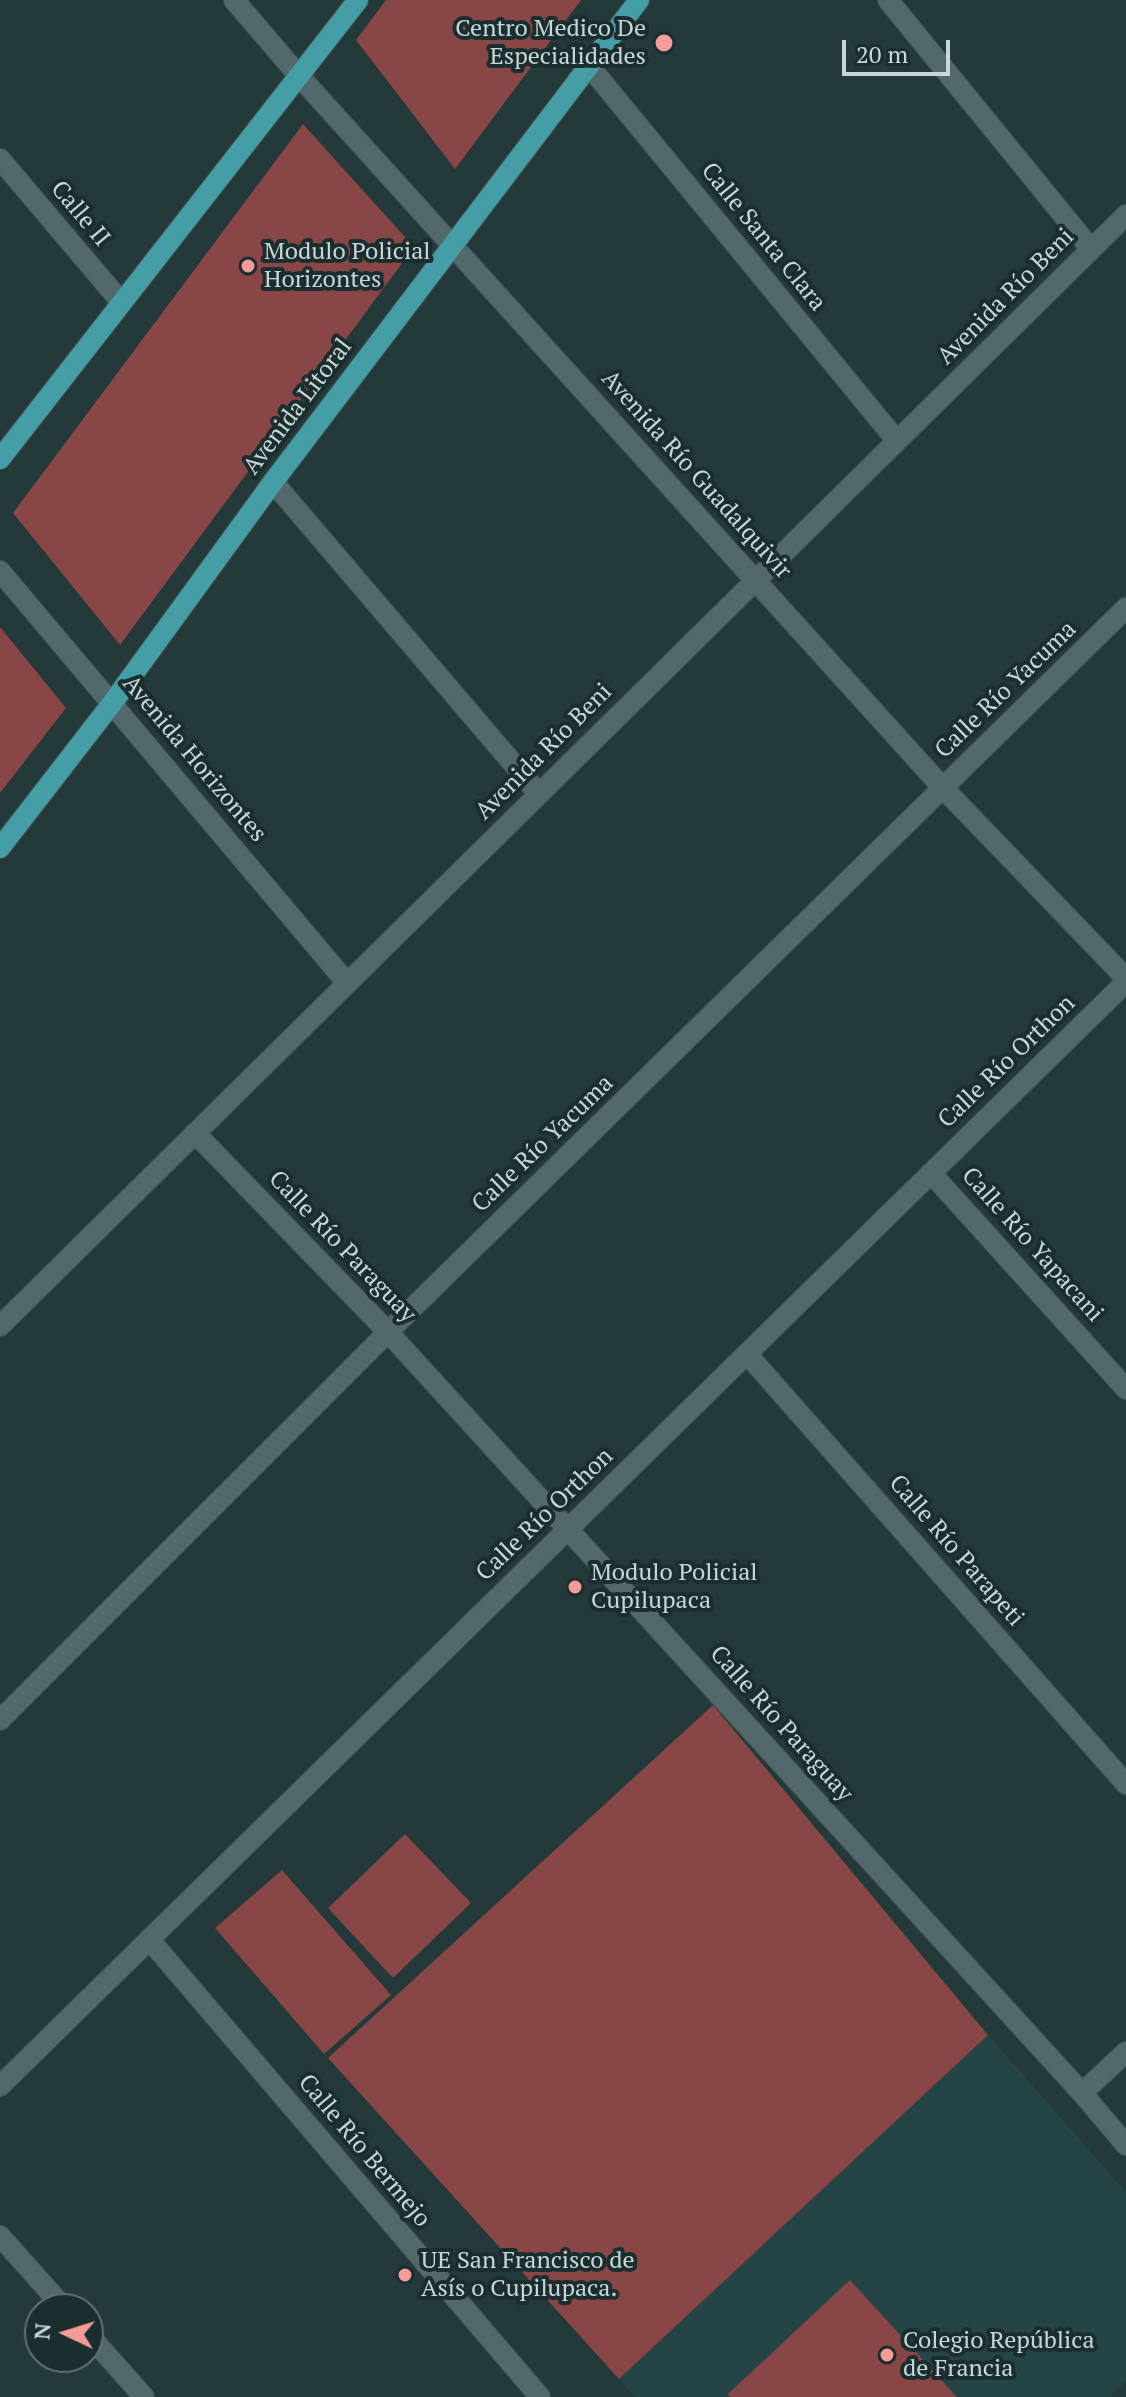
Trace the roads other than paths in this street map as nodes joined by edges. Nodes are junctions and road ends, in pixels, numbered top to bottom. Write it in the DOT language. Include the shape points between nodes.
graph roads {
  1 [pos="234,0"];
  2 [pos="358,0"];
  3 [pos="639,0"];
  4 [pos="888,0"];
  5 [pos="590,67"];
  6 [pos="300,77"];
  7 [pos="0,159"];
  8 [pos="1126,215"];
  9 [pos="454,245"];
  10 [pos="1091,249"];
  11 [pos="121,302"];
  12 [pos="897,441"];
  13 [pos="0,459"];
  14 [pos="273,482"];
  15 [pos="0,571"];
  16 [pos="756,579"];
  17 [pos="1126,608"];
  18 [pos="113,702"];
  19 [pos="943,788"];
  20 [pos="539,794"];
  21 [pos="0,848"];
  22 [pos="1126,980"];
  23 [pos="347,983"];
  24 [pos="195,1133"];
  25 [pos="931,1173"];
  26 [pos="0,1326"];
  27 [pos="388,1332"];
  28 [pos="747,1354"];
  29 [pos="1126,1389"];
  30 [pos="568,1528"];
  31 [pos="0,1720"];
  32 [pos="1126,1784"];
  33 [pos="149,1939"];
  34 [pos="1126,2052"];
  35 [pos="0,2086"];
  36 [pos="1082,2093"];
  37 [pos="1126,2145"];
  38 [pos="0,2236"];
  39 [pos="51,2293"];
  40 [pos="104,2352"];
  41 [pos="144,2397"];
  42 [pos="540,2397"];
  1 -- 6 [label="street, Avenida Río Guadalquivir"];
  2 -- 6 [label="main road"];
  3 -- 5 [label="main road, Avenida Litoral"];
  4 -- 10 [label="street"];
  5 -- 9 [label="main road, Avenida Litoral"];
  5 -- 12 [label="street, Calle Santa Clara"];
  6 -- 9 [label="street, Avenida Río Guadalquivir"];
  6 -- 11 [label="main road"];
  7 -- 11 [label="street, Calle II"];
  8 -- 10 [label="street, Avenida Río Beni"];
  9 -- 14 [label="main road, Avenida Litoral"];
  9 -- 16 [label="street, Avenida Río Guadalquivir"];
  10 -- 12 [label="street, Avenida Río Beni"];
  11 -- 13 [label="main road"];
  12 -- 16 [label="street, Avenida Río Beni"];
  14 -- 18 [label="main road, Avenida Litoral"];
  14 -- 20 [label="street"];
  15 -- 18 [label="street, Avenida Horizontes"];
  16 -- 19 [label="street, Avenida Río Guadalquivir"];
  16 -- 20 [label="street, Avenida Río Beni"];
  17 -- 19 [label="street, Calle Río Yacuma"];
  18 -- 21 [label="main road, Avenida Litoral"];
  18 -- 23 [label="street, Avenida Horizontes"];
  19 -- 22 [label="street, Avenida Río Guadalquivir"];
  19 -- 27 [label="street, Calle Río Yacuma"];
  20 -- 23 [label="street, Avenida Río Beni"];
  22 -- 25 [label="street, Calle Río Orthon"];
  23 -- 24 [label="street, Avenida Río Beni"];
  24 -- 26 [label="street, Avenida Río Beni"];
  24 -- 27 [label="street, Calle Río Paraguay"];
  25 -- 28 [label="street, Calle Río Orthon"];
  25 -- 29 [label="street, Calle Río Yapacani"];
  27 -- 30 [label="street, Calle Río Paraguay"];
  27 -- 31 [label="street, Calle Río Yacuma"];
  28 -- 30 [label="street, Calle Río Orthon"];
  28 -- 32 [label="street, Calle Río Parapeti"];
  30 -- 33 [label="street, Calle Río Orthon"];
  30 -- 36 [label="street, Calle Río Paraguay"];
  33 -- 35 [label="street, Calle Río Orthon"];
  33 -- 42 [label="street, Calle Río Bermejo"];
  34 -- 36 [label="street"];
  36 -- 37 [label="street, Calle Río Paraguay"];
  38 -- 39 [label="street"];
  40 -- 41 [label="street"];
}
